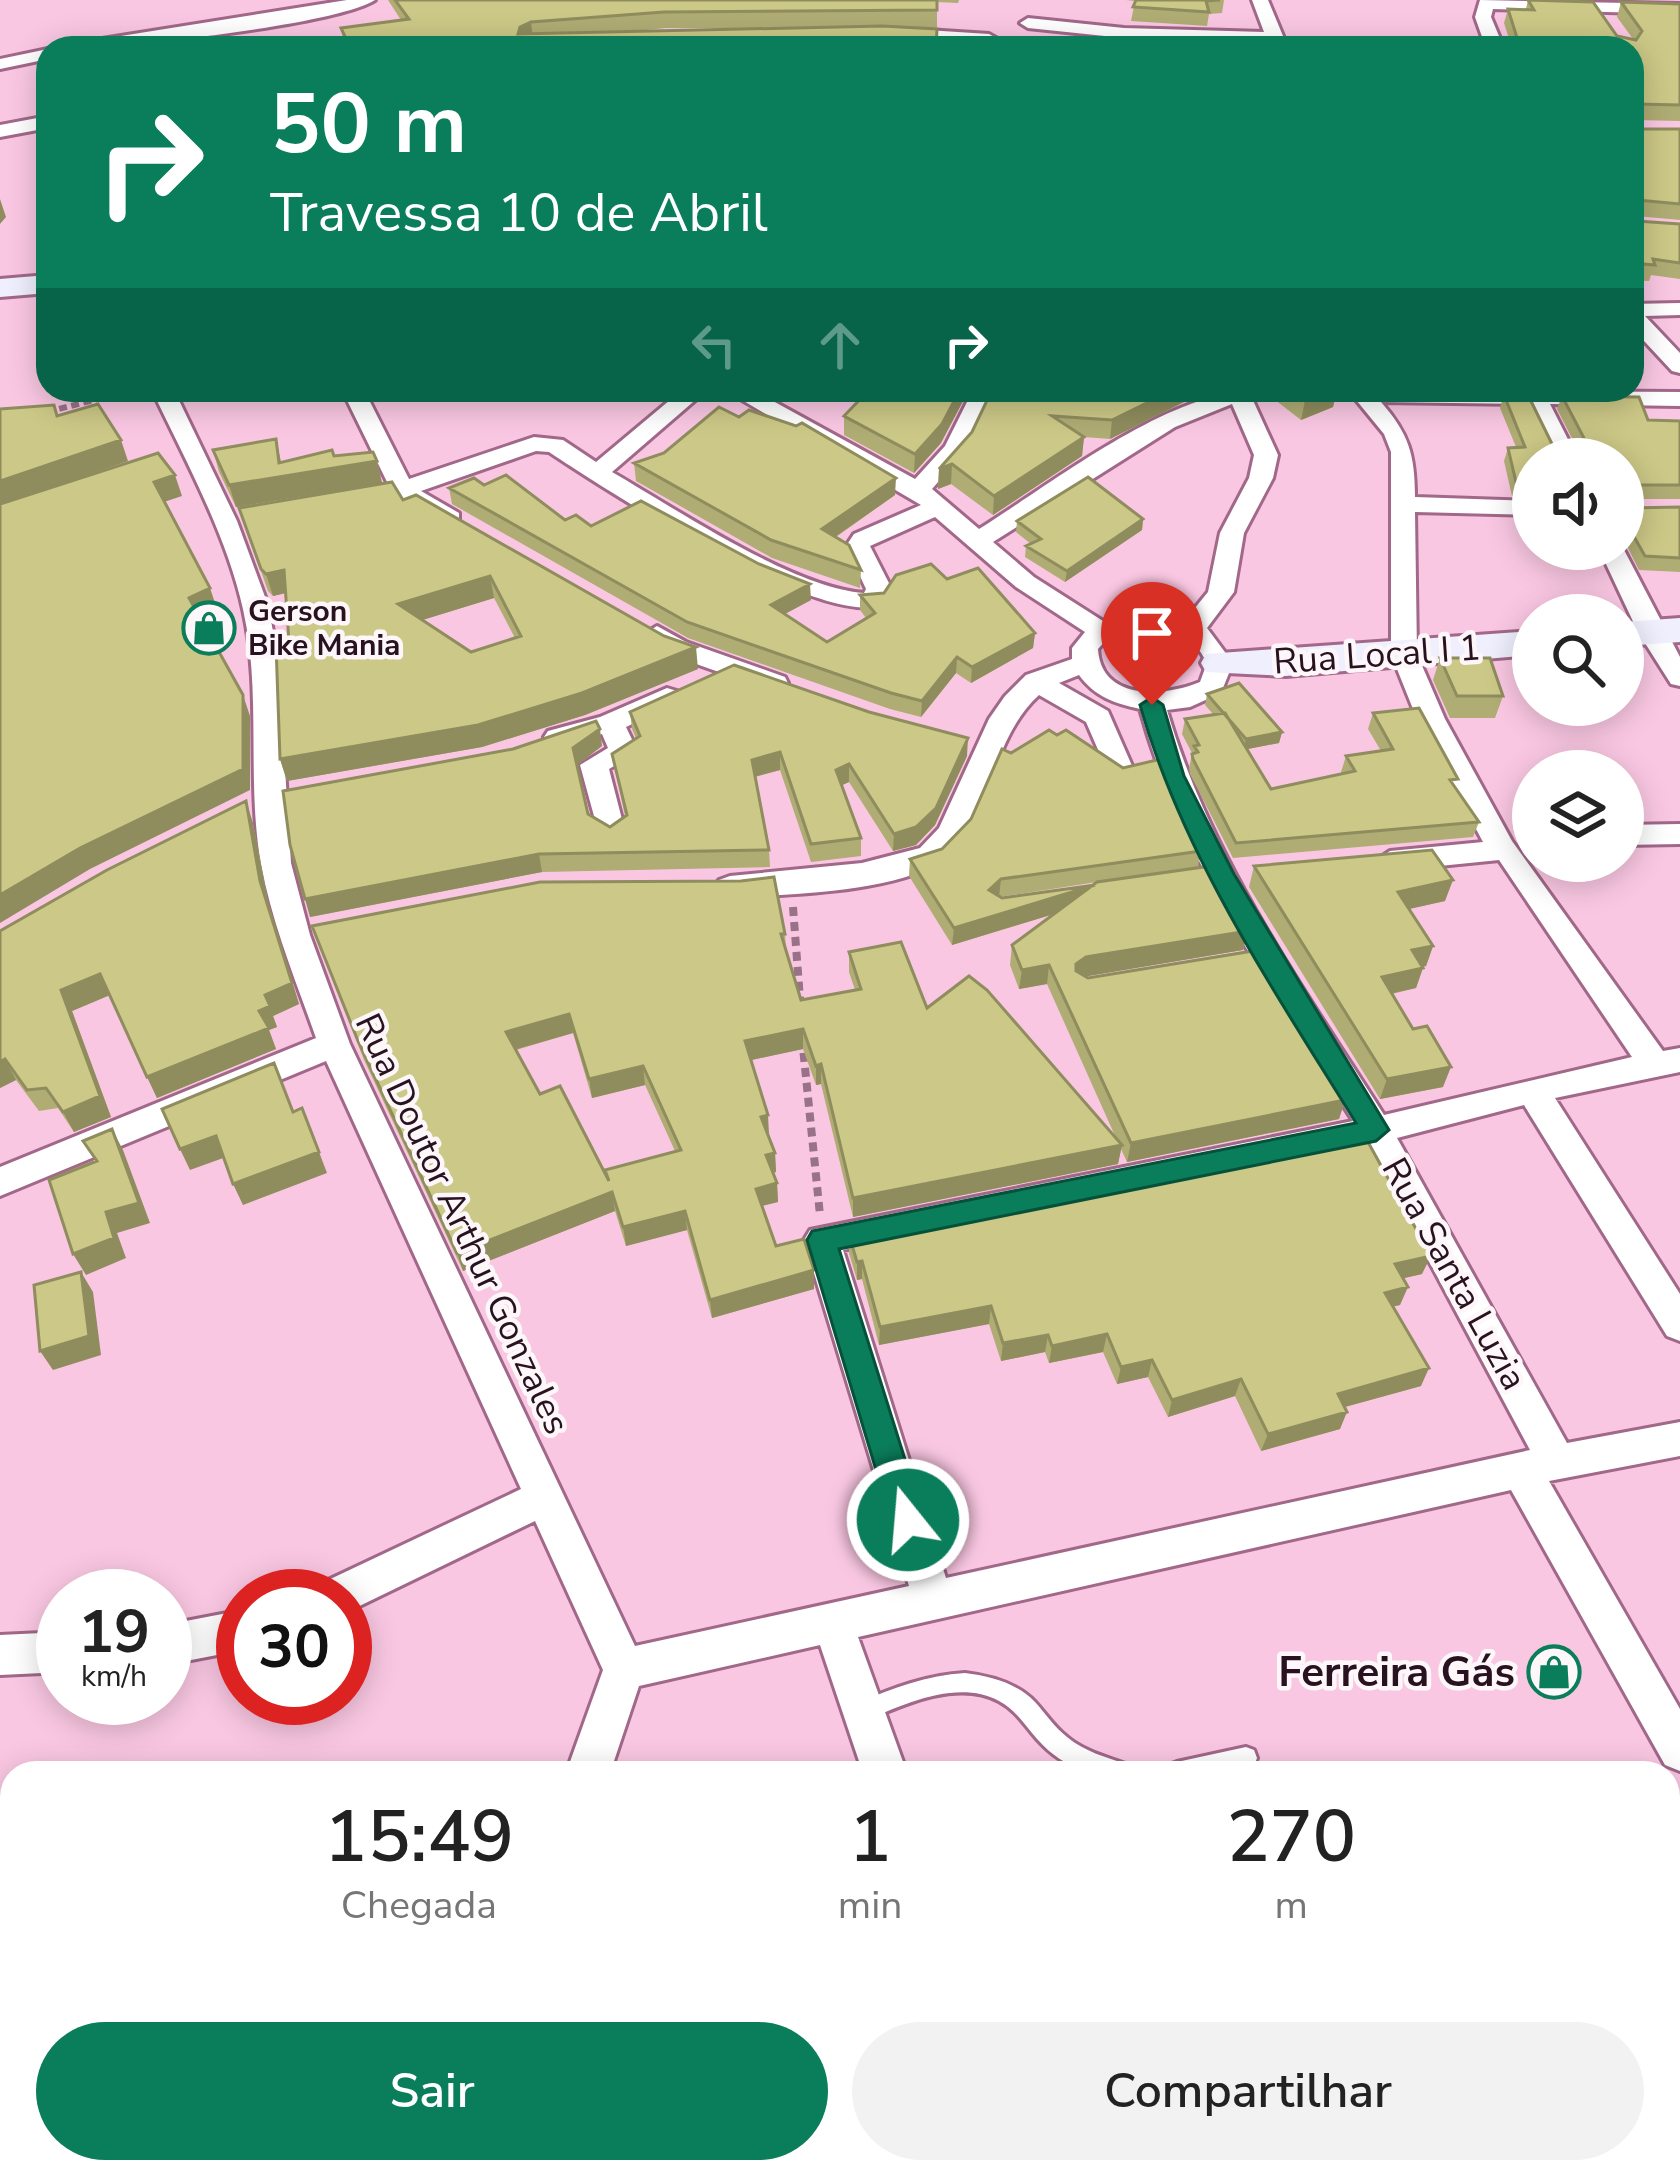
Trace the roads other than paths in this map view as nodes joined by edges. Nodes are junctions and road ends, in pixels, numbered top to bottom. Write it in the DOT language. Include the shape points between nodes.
graph roads {
  1 [pos="367,0"];
  2 [pos="1260,0"];
  3 [pos="1594,4"];
  4 [pos="1055,8"];
  5 [pos="1680,9"];
  6 [pos="1028,23"];
  7 [pos="882,33"];
  8 [pos="1614,34"];
  9 [pos="157,36"];
  10 [pos="910,36"];
  11 [pos="1001,36"];
  12 [pos="1175,36"];
  13 [pos="1275,36"];
  14 [pos="1490,36"];
  15 [pos="36,56"];
  16 [pos="0,64"];
  17 [pos="36,124"];
  18 [pos="0,131"];
  19 [pos="36,286"];
  20 [pos="0,288"];
  21 [pos="1680,309"];
  22 [pos="1644,311"];
  23 [pos="1644,326"];
  24 [pos="1680,366"];
  25 [pos="1644,399"];
  26 [pos="1680,399"];
  27 [pos="166,402"];
  28 [pos="359,402"];
  29 [pos="680,402"];
  30 [pos="758,402"];
  31 [pos="978,402"];
  32 [pos="1217,402"];
  33 [pos="1246,402"];
  34 [pos="1369,402"];
  35 [pos="1537,402"];
  36 [pos="1555,438"];
  37 [pos="598,474"];
  38 [pos="918,490"];
  39 [pos="403,491"];
  40 [pos="364,497"];
  41 [pos="1407,504"];
  42 [pos="940,506"];
  43 [pos="1512,507"];
  44 [pos="483,537"];
  45 [pos="979,540"];
  46 [pos="1621,570"];
  47 [pos="633,618"];
  48 [pos="1190,629"];
  49 [pos="1099,630"];
  50 [pos="1651,632"];
  51 [pos="1512,645"];
  52 [pos="1405,654"];
  53 [pos="1220,663"];
  54 [pos="1083,665"];
  55 [pos="736,667"];
  56 [pos="1680,678"];
  57 [pos="1035,681"];
  58 [pos="795,690"];
  59 [pos="1152,705"];
  60 [pos="610,723"];
  61 [pos="529,748"];
  62 [pos="1119,768"];
  63 [pos="610,831"];
  64 [pos="1680,834"];
  65 [pos="1644,835"];
  66 [pos="1512,846"];
  67 [pos="1512,849"];
  68 [pos="1356,861"];
  69 [pos="1538,882"];
  70 [pos="691,889"];
  71 [pos="334,1044"];
  72 [pos="1667,1063"];
  73 [pos="1532,1090"];
  74 [pos="1376,1130"];
  75 [pos="0,1183"];
  76 [pos="1680,1325"];
  77 [pos="1680,1439"];
  78 [pos="1540,1466"];
  79 [pos="544,1497"];
  80 [pos="372,1580"];
  81 [pos="933,1600"];
  82 [pos="833,1623"];
  83 [pos="36,1653"];
  84 [pos="0,1655"];
  85 [pos="624,1669"];
  86 [pos="864,1710"];
  87 [pos="1680,1750"];
  88 [pos="1246,1758"];
  89 [pos="592,1761"];
  90 [pos="881,1761"];
  91 [pos="1081,1761"];
  92 [pos="1232,1761"];
  1 -- 9 [label="street"];
  2 -- 13 [label="street"];
  3 -- 5 [label="street"];
  3 -- 8 [label="street"];
  3 -- 14 [label="street" via="1486,4"];
  4 -- 6 [label="street"];
  6 -- 11 [label="street"];
  6 -- 12 [label="street"];
  7 -- 10 [label="street"];
  15 -- 16 [label="street"];
  17 -- 18 [label="street"];
  19 -- 20 [label="street"];
  21 -- 22 [label="street"];
  23 -- 24 [label="street"];
  25 -- 26 [label="street"];
  27 -- 71 [label="street, Rua Doutor Arthur Gonzales" via="180,455 235,519 265,658 276,862 306,933"];
  28 -- 39 [label="street"];
  29 -- 37 [label="street"];
  30 -- 38 [label="street"];
  31 -- 38 [label="street" via="955,449"];
  32 -- 45 [label="street" via="1167,422"];
  33 -- 48 [label="street" via="1266,454 1261,478 1232,533 1221,592"];
  34 -- 41 [label="street" via="1403,452"];
  35 -- 36 [label="street"];
  37 -- 39 [label="street" via="555,445 534,444"];
  37 -- 42 [label="street" via="853,602 871,601 880,589 858,546 863,539"];
  38 -- 42 [label="street"];
  39 -- 40 [label="street"];
  39 -- 44 [label="street"];
  41 -- 43 [label="street"];
  41 -- 52 [label="street"];
  42 -- 45 [label="street"];
  45 -- 49 [label="street" via="1024,582"];
  46 -- 50 [label="street"];
  47 -- 55 [label="street" via="677,648"];
  48 -- 49 [label="street" via="1132,619"];
  48 -- 53 [label="street"];
  49 -- 54 [label="street"];
  50 -- 56 [label="street"];
  51 -- 52 [label="street, Rua Local I 1"];
  52 -- 53 [label="street, Rua Local I 1"];
  52 -- 66 [label="street" via="1431,718"];
  53 -- 59 [label="street" via="1219,676 1198,696"];
  54 -- 57 [label="street"];
  54 -- 59 [label="street" via="1102,689"];
  55 -- 58 [label="street"];
  55 -- 60 [label="street"];
  57 -- 62 [label="street" via="1098,717"];
  57 -- 70 [label="street" via="978,745 951,833 928,856 791,882"];
  59 -- 74 [label="street, Rua Santa Luzia" via="1172,776 1255,959"];
  60 -- 61 [label="street"];
  60 -- 63 [label="street" via="624,752 594,765"];
  64 -- 65 [label="street"];
  67 -- 68 [label="street"];
  69 -- 72 [label="street"];
  71 -- 75 [label="street"];
  71 -- 79 [label="street, Rua Doutor Arthur Gonzales"];
  72 -- 73 [label="street"];
  73 -- 74 [label="street"];
  73 -- 76 [label="street"];
  74 -- 78 [label="street, Rua Santa Luzia"];
  74 -- 81 [label="street" via="822,1240"];
  77 -- 78 [label="street"];
  78 -- 81 [label="street"];
  78 -- 87 [label="street, Rua Santa Luzia"];
  79 -- 80 [label="street"];
  79 -- 85 [label="street, Rua Doutor Arthur Gonzales"];
  81 -- 82 [label="street"];
  82 -- 85 [label="street"];
  82 -- 86 [label="street"];
  83 -- 84 [label="street"];
  85 -- 89 [label="street"];
  86 -- 90 [label="street"];
  86 -- 91 [label="lane" via="939,1682 979,1684 1022,1703"];
  88 -- 92 [label="lane"];
}
